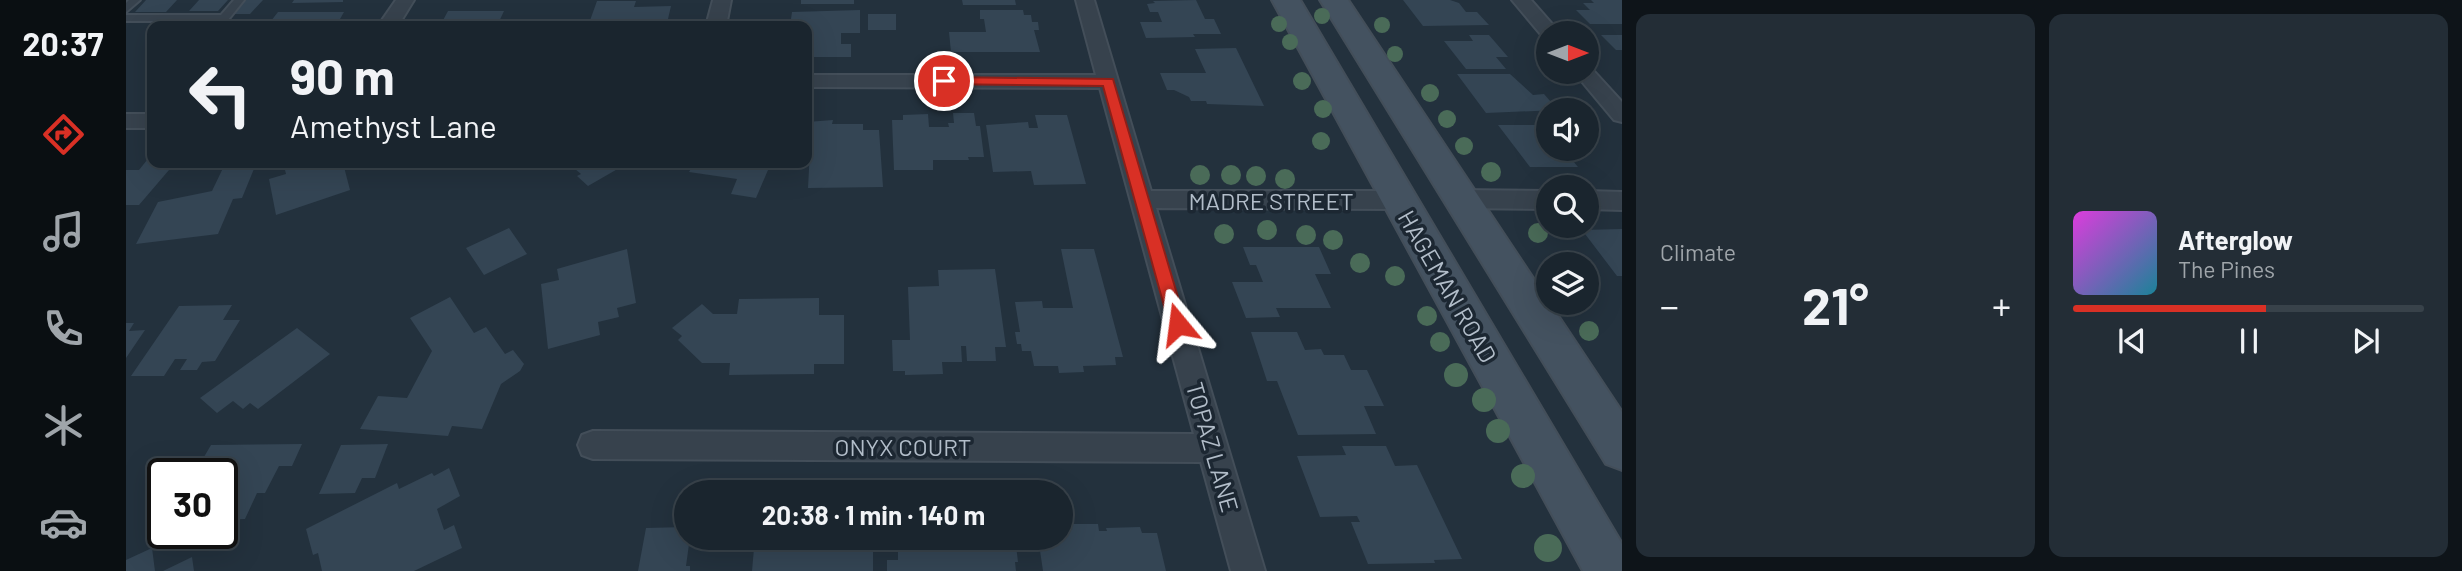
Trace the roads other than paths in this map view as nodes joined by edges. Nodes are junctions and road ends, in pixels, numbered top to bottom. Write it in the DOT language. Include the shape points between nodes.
graph roads {
  1 [pos="135,0"];
  2 [pos="239,0"];
  3 [pos="405,0"];
  4 [pos="722,0"];
  5 [pos="1085,0"];
  6 [pos="1334,0"];
  7 [pos="1521,0"];
  8 [pos="126,9"];
  9 [pos="1291,9"];
  10 [pos="126,18"];
  11 [pos="391,21"];
  12 [pos="717,21"];
  13 [pos="1539,21"];
  14 [pos="812,81"];
  15 [pos="1108,82"];
  16 [pos="1595,84"];
  17 [pos="1622,115"];
  18 [pos="126,121"];
  19 [pos="147,121"];
  20 [pos="1142,199"];
  21 [pos="1459,199"];
  22 [pos="1399,200"];
  23 [pos="1536,200"];
  24 [pos="1599,200"];
  25 [pos="1622,201"];
  26 [pos="593,445"];
  27 [pos="1213,448"];
  28 [pos="1622,452"];
  29 [pos="1248,571"];
  30 [pos="1610,571"];
  1 -- 8 [label="lane"];
  2 -- 10 [label="lane" via="224,18"];
  3 -- 11 [label="street"];
  4 -- 12 [label="street"];
  5 -- 15 [label="street, TOPAZ LANE"];
  6 -- 21 [label="main road"];
  7 -- 13 [label="street"];
  9 -- 21 [label="main road" via="1343,51 1417,174"];
  9 -- 22 [label="main road, HAGEMAN ROAD"];
  14 -- 15 [label="street"];
  15 -- 20 [label="street, TOPAZ LANE"];
  16 -- 17 [label="street"];
  18 -- 19 [label="street"];
  20 -- 22 [label="street, MADRE STREET"];
  20 -- 27 [label="street, TOPAZ LANE"];
  21 -- 23 [label="street"];
  21 -- 28 [label="main road"];
  22 -- 28 [label="main road" via="1444,223 1558,401"];
  22 -- 30 [label="main road, HAGEMAN ROAD"];
  24 -- 25 [label="street"];
  26 -- 27 [label="street, ONYX COURT"];
  27 -- 29 [label="street, TOPAZ LANE"];
}
